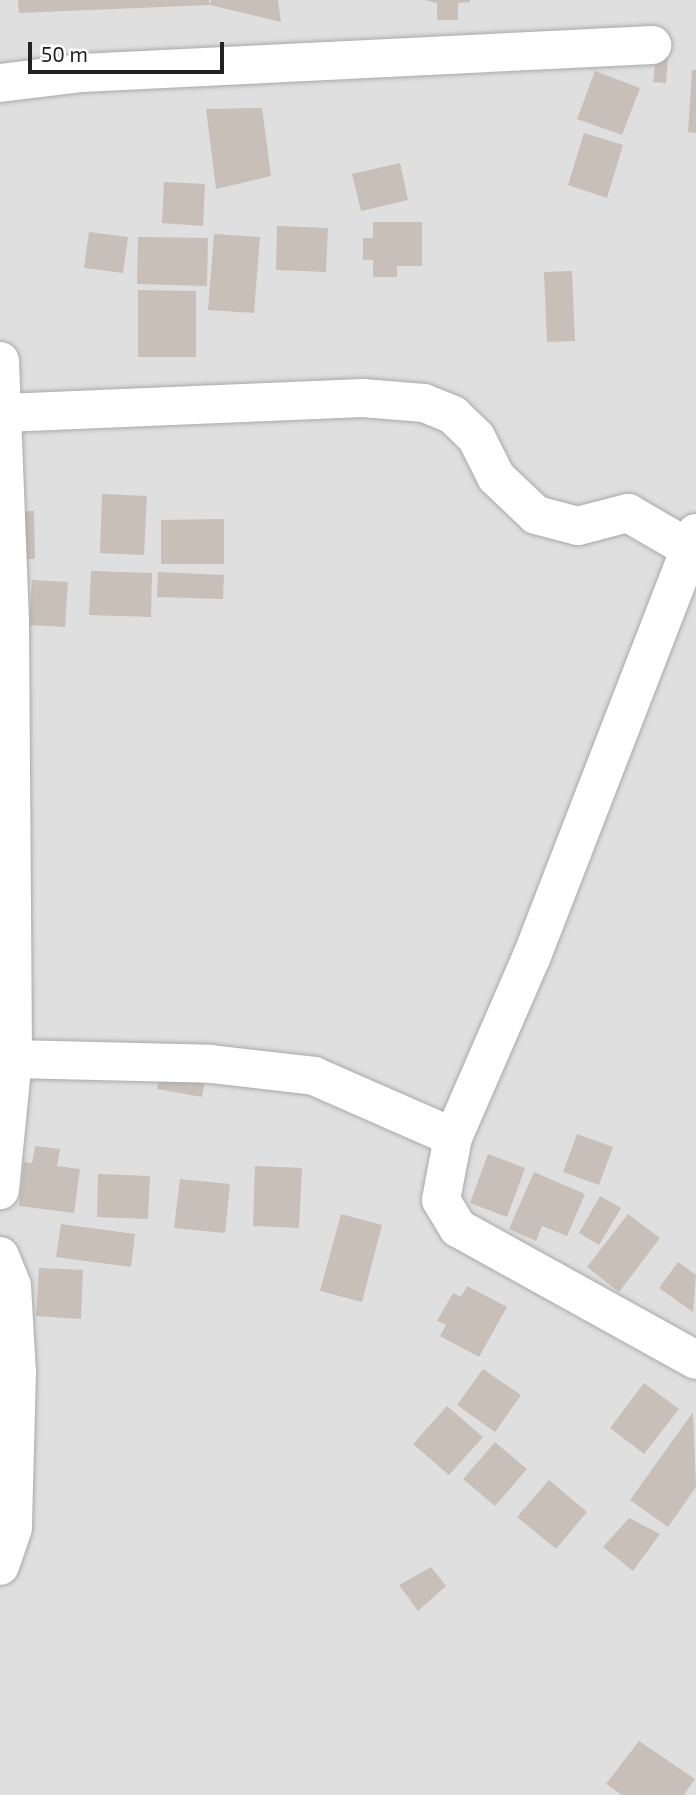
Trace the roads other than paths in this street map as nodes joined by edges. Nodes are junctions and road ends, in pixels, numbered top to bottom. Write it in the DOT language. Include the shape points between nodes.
graph roads {
  1 [pos="652,45"];
  2 [pos="0,83"];
  3 [pos="0,361"];
  4 [pos="4,413"];
  5 [pos="693,541"];
  6 [pos="13,1059"];
  7 [pos="453,1137"];
  8 [pos="0,1190"];
  9 [pos="0,1255"];
  10 [pos="696,1360"];
  11 [pos="0,1566"];
  1 -- 2 [label="street" via="82,73"];
  3 -- 4 [label="street"];
  4 -- 5 [label="street" via="363,398 424,404 453,415 476,437 496,477 536,515 578,526 628,513"];
  4 -- 6 [label="street"];
  5 -- 7 [label="street" via="531,958"];
  6 -- 7 [label="street" via="211,1064 314,1076"];
  6 -- 8 [label="street"];
  7 -- 10 [label="street" via="441,1200 449,1220"];
  9 -- 11 [label="street" via="12,1286 17,1372 13,1528"];
}
